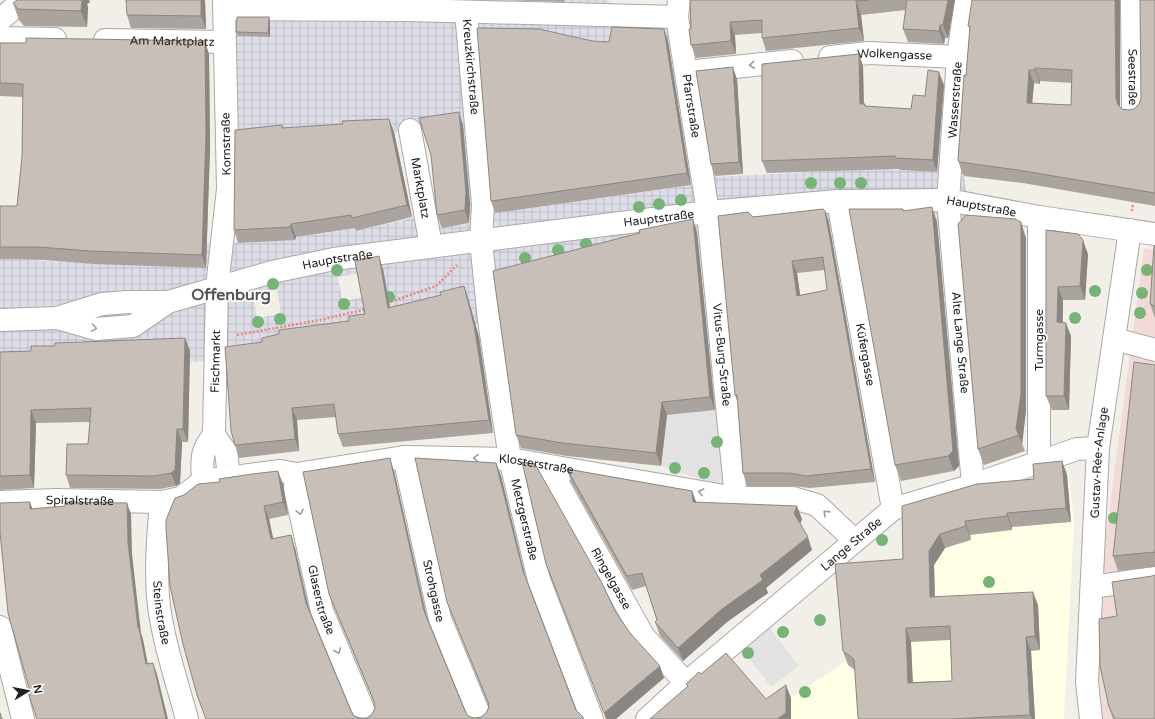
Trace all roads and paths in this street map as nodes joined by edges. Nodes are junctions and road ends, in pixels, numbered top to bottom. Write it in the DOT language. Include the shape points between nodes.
graph roads {
  1 [pos="23,0"];
  2 [pos="966,0"];
  3 [pos="1132,0"];
  4 [pos="224,5"];
  5 [pos="587,8"];
  6 [pos="678,8"];
  7 [pos="466,12"];
  8 [pos="0,20"];
  9 [pos="23,24"];
  10 [pos="0,34"];
  11 [pos="0,38"];
  12 [pos="224,42"];
  13 [pos="958,57"];
  14 [pos="687,72"];
  15 [pos="1133,111"];
  16 [pos="410,130"];
  17 [pos="948,200"];
  18 [pos="838,201"];
  19 [pos="708,212"];
  20 [pos="1039,217"];
  21 [pos="1130,230"];
  22 [pos="1155,234"];
  23 [pos="481,241"];
  24 [pos="431,246"];
  25 [pos="458,264"];
  26 [pos="217,287"];
  27 [pos="386,304"];
  28 [pos="371,308"];
  29 [pos="0,320"];
  30 [pos="217,339"];
  31 [pos="1115,339"];
  32 [pos="1155,350"];
  33 [pos="214,435"];
  34 [pos="1098,448"];
  35 [pos="404,457"];
  36 [pos="510,459"];
  37 [pos="1039,462"];
  38 [pos="548,466"];
  39 [pos="296,474"];
  40 [pos="229,476"];
  41 [pos="203,481"];
  42 [pos="973,485"];
  43 [pos="736,498"];
  44 [pos="0,502"];
  45 [pos="161,502"];
  46 [pos="893,509"];
  47 [pos="854,540"];
  48 [pos="1155,578"];
  49 [pos="1092,587"];
  50 [pos="0,627"];
  51 [pos="686,683"];
  52 [pos="23,719"];
  53 [pos="188,719"];
  54 [pos="367,719"];
  55 [pos="481,719"];
  56 [pos="592,719"];
  57 [pos="647,719"];
  58 [pos="1091,719"];
  1 -- 8 [label="street"];
  2 -- 13 [label="street, Wasserstraße"];
  3 -- 15 [label="street, Seestraße"];
  4 -- 7 [label="street"];
  4 -- 12 [label="street, Kornstraße"];
  5 -- 6 [label="street, Kreuzkirchstraße"];
  5 -- 7 [label="street, Kreuzkirchstraße"];
  6 -- 14 [label="street, Pfarrstraße"];
  7 -- 23 [label="street, Kreuzkirchstraße" via="483,205"];
  9 -- 10 [label="street"];
  11 -- 12 [label="street, Am Marktplatz"];
  12 -- 26 [label="street, Kornstraße" via="228,189"];
  13 -- 14 [label="street, Wolkengasse, one-way" via="870,53"];
  13 -- 17 [label="street, Wasserstraße"];
  14 -- 19 [label="street, Pfarrstraße"];
  16 -- 24 [label="street, Marktplatz"];
  17 -- 18 [label="street, Hauptstraße"];
  17 -- 20 [label="street, Hauptstraße"];
  17 -- 42 [label="street, Alte Lange Straße"];
  18 -- 19 [label="street, Hauptstraße"];
  18 -- 46 [label="street, Küfergasse"];
  19 -- 23 [label="street, Hauptstraße"];
  19 -- 43 [label="street, Vitus-Burg-Straße"];
  20 -- 21 [label="street, Hauptstraße"];
  20 -- 37 [label="street, Turmgasse"];
  21 -- 22 [label="street, Hauptstraße"];
  21 -- 31 [label="street, Gustav-Rée-Anlage"];
  23 -- 24 [label="street, Hauptstraße"];
  23 -- 36 [label="street, Metzgerstraße" via="489,320"];
  24 -- 26 [label="street, Hauptstraße" via="334,259"];
  25 -- 27 [label="path" via="436,286"];
  26 -- 29 [label="street, Hauptstraße" via="168,302 133,326 96,329 56,318"];
  26 -- 30 [label="street, Fischmarkt"];
  28 -- 30 [label="path"];
  30 -- 33 [label="street, Fischmarkt"];
  31 -- 32 [label="street"];
  31 -- 34 [label="street, Gustav-Rée-Anlage"];
  33 -- 40 [label="street" via="226,452"];
  33 -- 41 [label="street" via="206,444 202,456"];
  34 -- 37 [label="street, Lange Straße" via="1077,449"];
  34 -- 49 [label="street, Gustav-Rée-Anlage"];
  36 -- 35 [label="street, Klosterstraße, one-way"];
  35 -- 39 [label="street, Klosterstraße"];
  35 -- 55 [label="street, Strohgasse" via="440,619"];
  36 -- 38 [label="street, Klosterstraße"];
  36 -- 56 [label="street, Metzgerstraße" via="539,580"];
  37 -- 42 [label="street, Lange Straße"];
  43 -- 38 [label="street, Klosterstraße, one-way"];
  38 -- 51 [label="street, Ringelgasse" via="644,637"];
  39 -- 40 [label="street, Klosterstraße" via="280,471"];
  39 -- 54 [label="street, Glaserstraße, one-way" via="295,489 322,611"];
  40 -- 41 [label="street, Klosterstraße"];
  41 -- 45 [label="street" via="181,498"];
  42 -- 46 [label="street, Lange Straße"];
  47 -- 43 [label="street, Klosterstraße, one-way" via="818,505 793,498"];
  44 -- 45 [label="street, Spitalstraße"];
  45 -- 53 [label="street, Steinstraße" via="157,549 159,606 166,642"];
  46 -- 47 [label="street, Lange Straße"];
  47 -- 51 [label="street, Lange Straße"];
  48 -- 49 [label="street"];
  49 -- 58 [label="street, Gustav-Rée-Anlage" via="1087,682"];
  50 -- 52 [label="street"];
  51 -- 57 [label="street, Lange Straße"];
}
